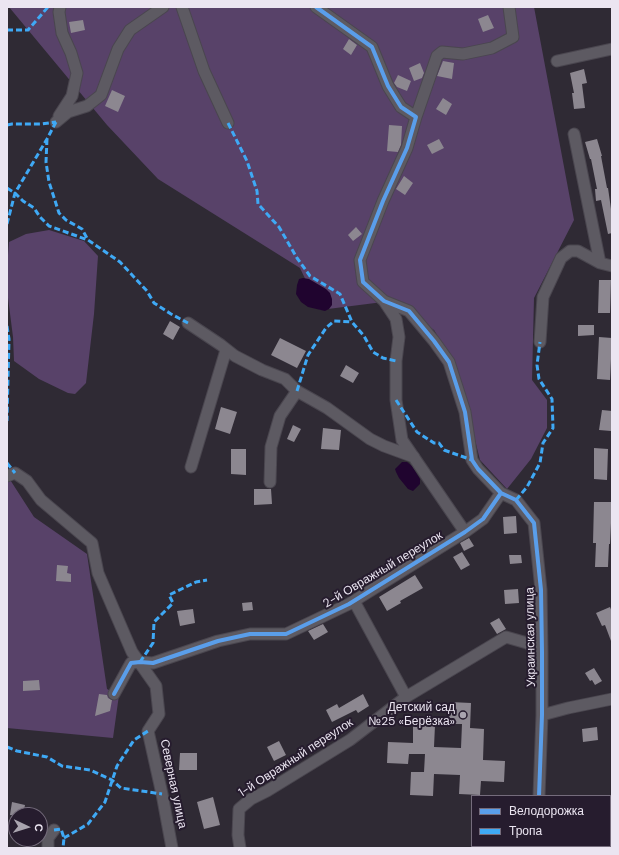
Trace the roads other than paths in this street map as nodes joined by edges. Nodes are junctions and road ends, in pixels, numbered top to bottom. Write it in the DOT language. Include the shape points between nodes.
graph roads {
  1 [pos="60,7"];
  2 [pos="163,7"];
  3 [pos="182,7"];
  4 [pos="316,7"];
  5 [pos="509,7"];
  6 [pos="612,49"];
  7 [pos="557,61"];
  8 [pos="416,117"];
  9 [pos="228,124"];
  10 [pos="574,134"];
  11 [pos="600,263"];
  12 [pos="612,266"];
  13 [pos="384,301"];
  14 [pos="188,323"];
  15 [pos="540,342"];
  16 [pos="226,350"];
  17 [pos="297,391"];
  18 [pos="414,457"];
  19 [pos="191,467"];
  20 [pos="7,476"];
  21 [pos="270,482"];
  22 [pos="501,493"];
  23 [pos="466,532"];
  24 [pos="354,601"];
  25 [pos="542,652"];
  26 [pos="140,662"];
  27 [pos="114,694"];
  28 [pos="406,697"];
  29 [pos="612,699"];
  30 [pos="542,715"];
  31 [pos="539,795"];
  32 [pos="54,830"];
  33 [pos="48,848"];
  34 [pos="172,848"];
  35 [pos="240,848"];
  1 -- 2 [label="street" via="62,33 77,73 72,96 56,122 68,112 87,106 101,95 118,49 130,30"];
  3 -- 9 [label="street" via="204,71"];
  4 -- 8 [label="street" via="372,46 388,86 401,107"];
  5 -- 8 [label="street" via="513,37 492,48 463,54 442,52 438,56"];
  6 -- 7 [label="street"];
  8 -- 13 [label="street" via="407,148 360,260 363,282"];
  10 -- 11 [label="street"];
  11 -- 12 [label="street"];
  11 -- 15 [label="street" via="578,252 570,251 561,258 543,297"];
  13 -- 18 [label="street" via="396,319 399,337 396,400 402,440"];
  13 -- 22 [label="street, Украинская улица" via="410,311 449,362 465,412 472,460"];
  14 -- 16 [label="street"];
  16 -- 17 [label="street" via="262,370 285,379"];
  16 -- 19 [label="street"];
  17 -- 18 [label="street" via="327,408 370,439"];
  17 -- 21 [label="street" via="280,416 270,446"];
  18 -- 23 [label="street"];
  20 -- 26 [label="street, Северная улица" via="15,473 28,481 41,500 92,542 98,573 132,652"];
  22 -- 23 [label="street, 2-й Овражный переулок" via="483,518"];
  22 -- 25 [label="street, Украинская улица" via="516,500 534,523 541,590"];
  23 -- 24 [label="street, 2-й Овражный переулок"];
  24 -- 26 [label="street, 2-й Овражный переулок" via="286,634 250,634 218,641 153,663"];
  24 -- 28 [label="street, 2-й Овражный переулок"];
  25 -- 28 [label="street, 1-й Овражный переулок" via="527,643 506,637"];
  25 -- 30 [label="street, Украинская улица"];
  26 -- 27 [label="street" via="131,663"];
  26 -- 34 [label="street, Северная улица" via="156,686 159,714 148,731"];
  28 -- 35 [label="street, 1-й Овражный переулок" via="350,740 251,799 240,809"];
  29 -- 30 [label="street"];
  30 -- 31 [label="street, Украинская улица"];
  32 -- 33 [label="street" via="48,838"];
}
